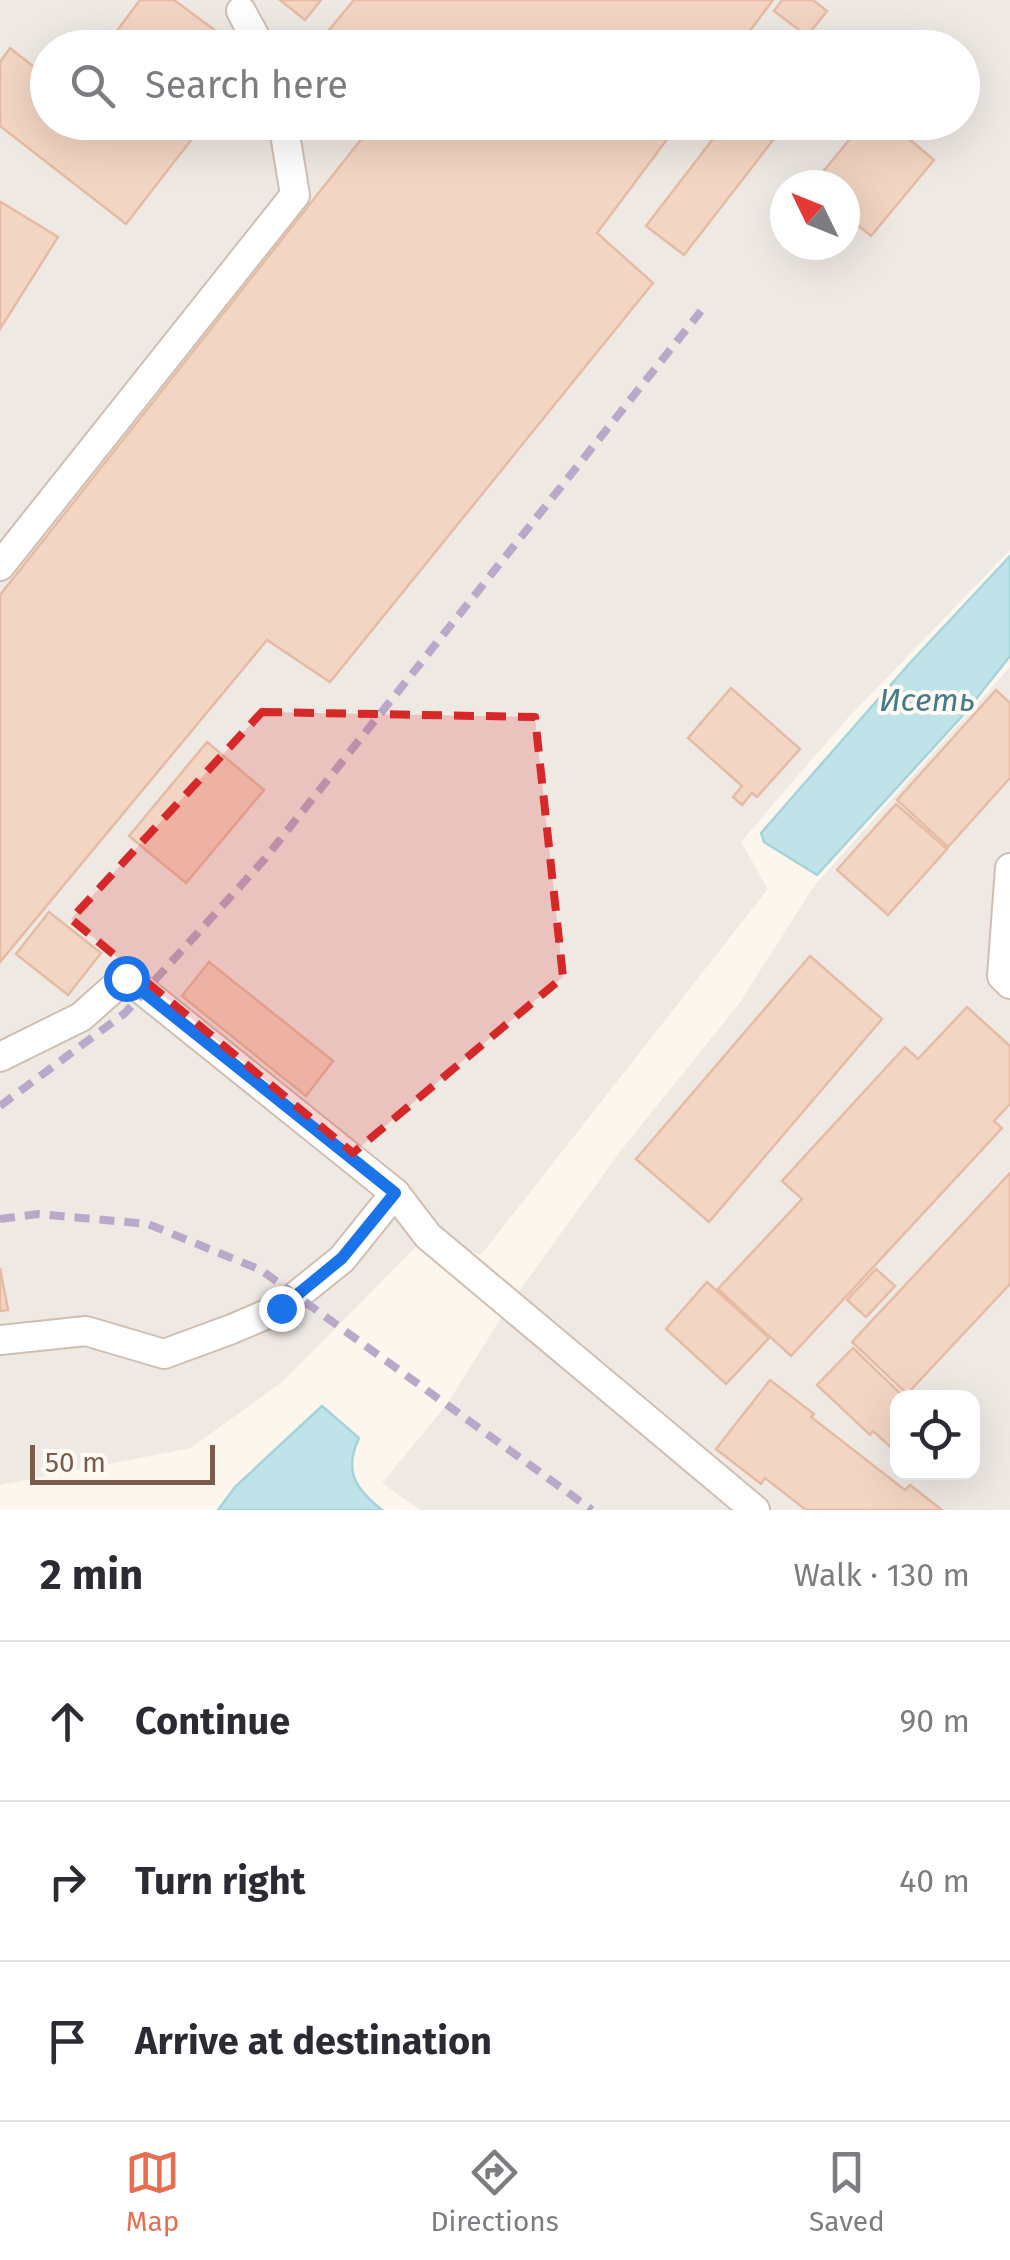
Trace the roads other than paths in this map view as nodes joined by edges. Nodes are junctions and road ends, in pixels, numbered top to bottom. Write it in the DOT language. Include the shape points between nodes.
graph roads {
  1 [pos="241,11"];
  2 [pos="251,30"];
  3 [pos="285,140"];
  4 [pos="0,566"];
  5 [pos="1010,868"];
  6 [pos="1010,984"];
  7 [pos="0,1057"];
  8 [pos="395,1193"];
  9 [pos="0,1340"];
  10 [pos="755,1510"];
  1 -- 2 [label="lane"];
  3 -- 4 [label="lane" via="296,195"];
  5 -- 6 [label="lane" via="1002,976"];
  7 -- 8 [label="lane" via="82,1017 126,978"];
  8 -- 9 [label="lane" via="342,1258 281,1308 232,1330 164,1354 86,1331"];
  8 -- 10 [label="lane" via="428,1236"];
}
